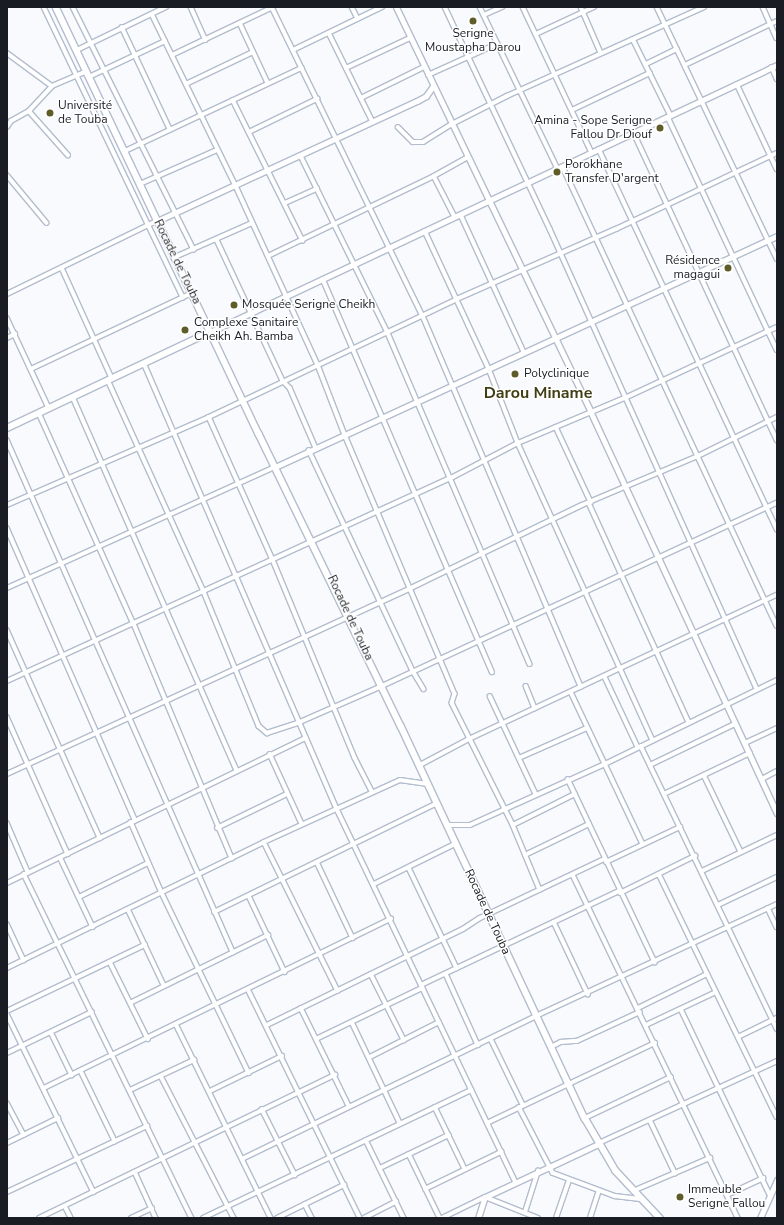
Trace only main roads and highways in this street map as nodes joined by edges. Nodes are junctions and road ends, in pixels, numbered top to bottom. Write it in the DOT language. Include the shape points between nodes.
graph roads {
  1 [pos="56,7"];
  2 [pos="210,332"];
  3 [pos="8,426"];
  4 [pos="660,1218"];
  1 -- 2 [label="main road, Rocade de Touba"];
  2 -- 3 [label="main road"];
  2 -- 4 [label="main road, Rocade de Touba" via="313,540 598,1144 632,1191"];
}
